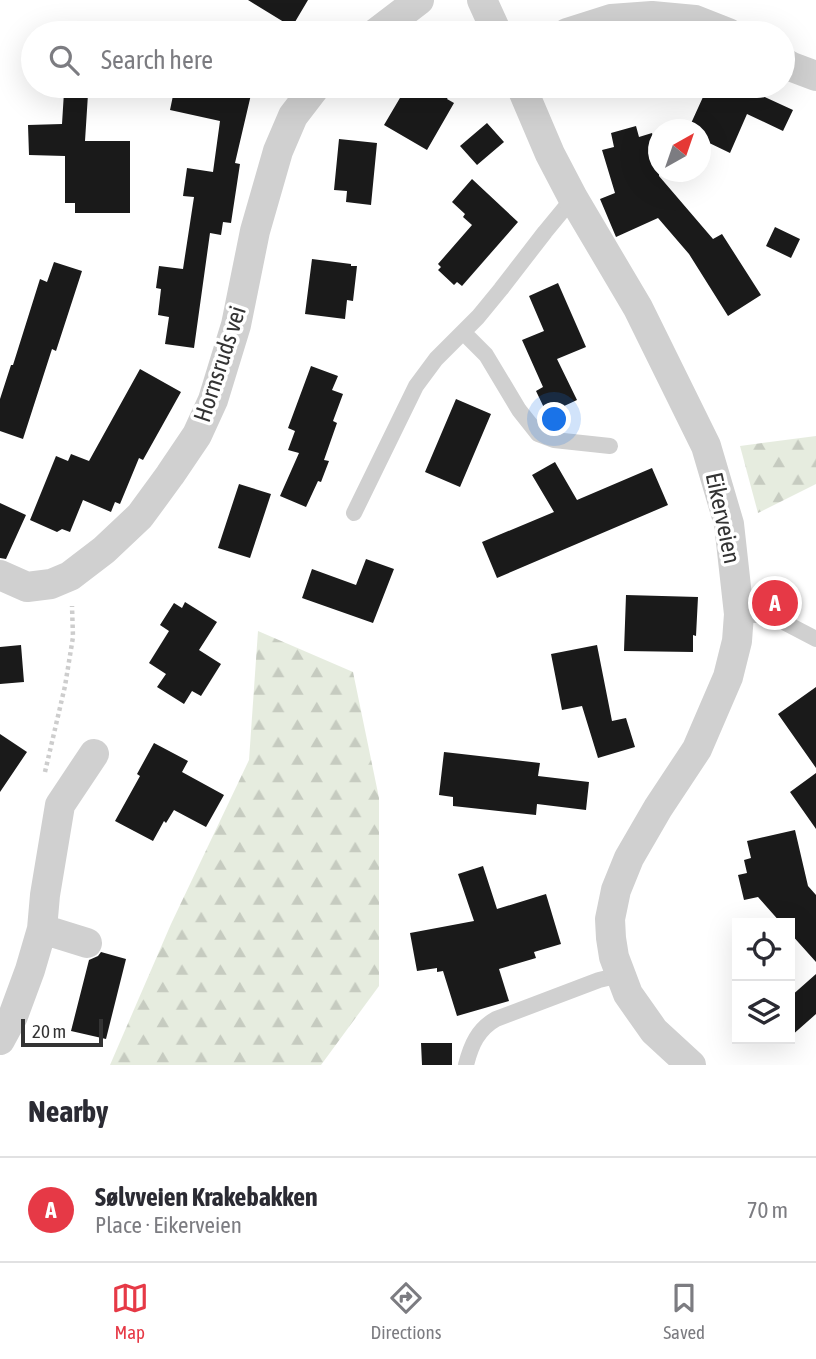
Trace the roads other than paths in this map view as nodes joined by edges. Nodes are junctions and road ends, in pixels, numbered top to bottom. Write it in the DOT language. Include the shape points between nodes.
graph roads {
  1 [pos="419,0"];
  2 [pos="482,0"];
  3 [pos="392,21"];
  4 [pos="492,21"];
  5 [pos="605,21"];
  6 [pos="698,21"];
  7 [pos="795,68"];
  8 [pos="816,76"];
  9 [pos="307,98"];
  10 [pos="526,98"];
  11 [pos="573,198"];
  12 [pos="463,332"];
  13 [pos="610,446"];
  14 [pos="354,513"];
  15 [pos="0,575"];
  16 [pos="739,614"];
  17 [pos="816,639"];
  18 [pos="94,754"];
  19 [pos="42,929"];
  20 [pos="87,943"];
  21 [pos="620,975"];
  22 [pos="0,1040"];
  23 [pos="466,1065"];
  24 [pos="691,1065"];
  1 -- 3 [label="street"];
  2 -- 4 [label="street"];
  5 -- 6 [label="street" via="652,16"];
  7 -- 8 [label="street"];
  9 -- 15 [label="street, Hornsruds vei" via="293,116 278,151 254,232 236,325 197,435 140,516 70,576 27,587"];
  10 -- 11 [label="street, Eikerveien"];
  11 -- 12 [label="lane"];
  11 -- 16 [label="street, Eikerveien" via="638,308 706,446 729,524"];
  12 -- 13 [label="lane" via="486,355 538,434"];
  12 -- 14 [label="lane" via="416,386"];
  16 -- 17 [label="lane" via="772,617"];
  16 -- 21 [label="street, Eikerveien" via="728,677 697,749 622,873 610,919"];
  18 -- 19 [label="street" via="60,805"];
  19 -- 20 [label="street"];
  19 -- 22 [label="street" via="13,1016"];
  21 -- 23 [label="lane" via="488,1023 475,1039"];
  21 -- 24 [label="street, Eikerveien" via="640,1014"];
}
